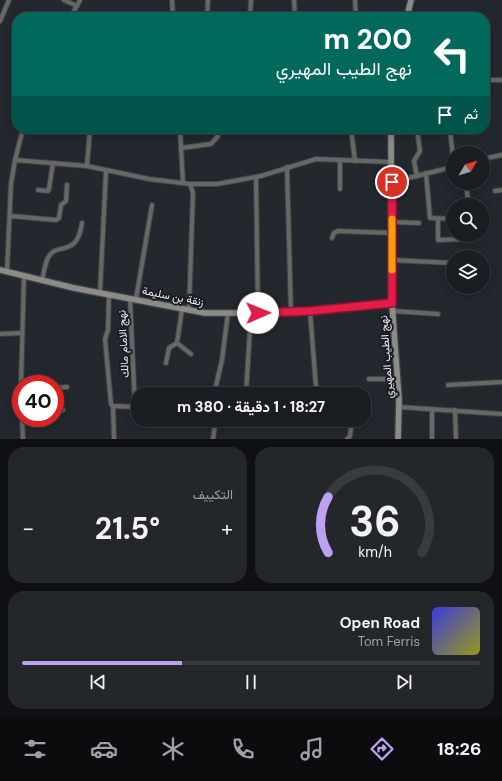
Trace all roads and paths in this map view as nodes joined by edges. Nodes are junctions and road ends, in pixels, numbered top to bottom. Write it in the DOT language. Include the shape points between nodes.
graph roads {
  1 [pos="8,0"];
  2 [pos="64,0"];
  3 [pos="80,0"];
  4 [pos="172,0"];
  5 [pos="208,0"];
  6 [pos="251,0"];
  7 [pos="294,0"];
  8 [pos="355,0"];
  9 [pos="411,0"];
  10 [pos="77,6"];
  11 [pos="74,12"];
  12 [pos="172,12"];
  13 [pos="207,12"];
  14 [pos="250,12"];
  15 [pos="295,12"];
  16 [pos="356,12"];
  17 [pos="408,12"];
  18 [pos="0,21"];
  19 [pos="490,80"];
  20 [pos="502,80"];
  21 [pos="22,134"];
  22 [pos="90,134"];
  23 [pos="180,134"];
  24 [pos="218,134"];
  25 [pos="352,134"];
  26 [pos="391,134"];
  27 [pos="418,134"];
  28 [pos="451,134"];
  29 [pos="452,146"];
  30 [pos="181,148"];
  31 [pos="502,154"];
  32 [pos="490,157"];
  33 [pos="15,160"];
  34 [pos="340,161"];
  35 [pos="355,161"];
  36 [pos="391,162"];
  37 [pos="53,163"];
  38 [pos="87,166"];
  39 [pos="287,167"];
  40 [pos="446,169"];
  41 [pos="106,171"];
  42 [pos="426,173"];
  43 [pos="417,176"];
  44 [pos="256,177"];
  45 [pos="392,182"];
  46 [pos="183,183"];
  47 [pos="190,184"];
  48 [pos="67,185"];
  49 [pos="340,189"];
  50 [pos="38,190"];
  51 [pos="502,190"];
  52 [pos="495,191"];
  53 [pos="152,205"];
  54 [pos="11,216"];
  55 [pos="438,219"];
  56 [pos="446,219"];
  57 [pos="392,222"];
  58 [pos="82,223"];
  59 [pos="419,223"];
  60 [pos="392,233"];
  61 [pos="332,238"];
  62 [pos="446,240"];
  63 [pos="392,260"];
  64 [pos="446,263"];
  65 [pos="0,270"];
  66 [pos="7,271"];
  67 [pos="24,276"];
  68 [pos="42,280"];
  69 [pos="100,292"];
  70 [pos="109,294"];
  71 [pos="133,299"];
  72 [pos="392,303"];
  73 [pos="182,309"];
  74 [pos="189,311"];
  75 [pos="310,311"];
  76 [pos="393,311"];
  77 [pos="228,313"];
  78 [pos="251,313"];
  79 [pos="258,313"];
  80 [pos="291,313"];
  81 [pos="438,314"];
  82 [pos="21,333"];
  83 [pos="0,334"];
  84 [pos="177,343"];
  85 [pos="192,354"];
  86 [pos="166,363"];
  87 [pos="21,375"];
  88 [pos="369,379"];
  89 [pos="398,379"];
  90 [pos="502,382"];
  91 [pos="448,385"];
  92 [pos="64,387"];
  93 [pos="67,387"];
  94 [pos="135,387"];
  95 [pos="216,387"];
  96 [pos="246,387"];
  97 [pos="316,387"];
  98 [pos="113,406"];
  99 [pos="399,407"];
  100 [pos="131,408"];
  101 [pos="432,409"];
  102 [pos="455,410"];
  103 [pos="502,414"];
  104 [pos="22,427"];
  105 [pos="215,427"];
  106 [pos="351,427"];
  107 [pos="23,439"];
  108 [pos="114,439"];
  109 [pos="213,439"];
  110 [pos="347,439"];
  111 [pos="398,439"];
  112 [pos="432,439"];
  113 [pos="456,439"];
  1 -- 18 [label="street"];
  2 -- 10 [label="street"];
  3 -- 10 [label="street"];
  4 -- 12 [label="street"];
  5 -- 13 [label="street"];
  6 -- 14 [label="street"];
  7 -- 15 [label="street"];
  8 -- 16 [label="street"];
  9 -- 17 [label="street"];
  10 -- 11 [label="street"];
  19 -- 20 [label="street"];
  21 -- 33 [label="street"];
  22 -- 38 [label="street"];
  23 -- 30 [label="street"];
  24 -- 30 [label="street" via="211,144"];
  25 -- 35 [label="street"];
  26 -- 36 [label="street, نهج الطيب المهيري"];
  27 -- 43 [label="street" via="420,151 414,161"];
  28 -- 29 [label="street"];
  30 -- 46 [label="street"];
  31 -- 32 [label="street"];
  33 -- 37 [label="street"];
  33 -- 54 [label="street" via="11,184"];
  34 -- 35 [label="street"];
  34 -- 39 [label="street" via="316,159"];
  34 -- 49 [label="street"];
  35 -- 36 [label="street"];
  36 -- 45 [label="street, نهج الطيب المهيري"];
  37 -- 38 [label="street"];
  37 -- 50 [label="street" via="48,191"];
  38 -- 41 [label="street"];
  39 -- 44 [label="street"];
  39 -- 80 [label="street"];
  40 -- 42 [label="street"];
  41 -- 46 [label="street"];
  41 -- 69 [label="street"];
  42 -- 43 [label="street"];
  42 -- 55 [label="street" via="430,218"];
  43 -- 45 [label="street"];
  44 -- 47 [label="street" via="217,184"];
  44 -- 79 [label="street"];
  45 -- 57 [label="street, نهج الطيب المهيري"];
  46 -- 47 [label="street"];
  47 -- 74 [label="street" via="193,193"];
  48 -- 54 [label="street" via="66,201 61,205 59,218 56,220"];
  51 -- 52 [label="street"];
  53 -- 71 [label="street, نهج الامام مالك"];
  54 -- 66 [label="street"];
  55 -- 56 [label="street"];
  55 -- 62 [label="street" via="438,240"];
  57 -- 59 [label="street"];
  57 -- 60 [label="street, نهج الطيب المهيري"];
  58 -- 68 [label="street" via="76,242 67,248 52,252 48,257"];
  60 -- 61 [label="street" via="338,231"];
  60 -- 63 [label="street, نهج الطيب المهيري"];
  63 -- 64 [label="street"];
  63 -- 72 [label="street, نهج الطيب المهيري"];
  65 -- 66 [label="street, زنقة بن سليمة"];
  66 -- 67 [label="street, زنقة بن سليمة"];
  67 -- 68 [label="street, زنقة بن سليمة"];
  67 -- 82 [label="street"];
  68 -- 69 [label="street, زنقة بن سليمة"];
  69 -- 70 [label="street, زنقة بن سليمة"];
  70 -- 71 [label="street, زنقة بن سليمة"];
  70 -- 98 [label="street" via="108,330 105,338"];
  71 -- 73 [label="street, زنقة بن سليمة"];
  71 -- 94 [label="street, نهج الامام مالك"];
  72 -- 75 [label="street, زنقة بن سليمة"];
  72 -- 76 [label="street, نهج الطيب المهيري"];
  73 -- 74 [label="street, زنقة بن سليمة"];
  73 -- 84 [label="street"];
  74 -- 77 [label="street, زنقة بن سليمة"];
  75 -- 80 [label="street, زنقة بن سليمة"];
  75 -- 97 [label="street"];
  76 -- 81 [label="street"];
  76 -- 89 [label="street, نهج الطيب المهيري"];
  77 -- 78 [label="street, زنقة بن سليمة"];
  77 -- 95 [label="street"];
  78 -- 79 [label="street, زنقة بن سليمة"];
  78 -- 96 [label="street"];
  79 -- 80 [label="street, زنقة بن سليمة"];
  82 -- 83 [label="street"];
  82 -- 87 [label="street"];
  84 -- 85 [label="street"];
  84 -- 86 [label="street" via="169,348"];
  88 -- 89 [label="street"];
  89 -- 99 [label="street, نهج الطيب المهيري"];
  90 -- 91 [label="street"];
  92 -- 93 [label="street"];
  98 -- 100 [label="street, نهج الامام مالك"];
  98 -- 108 [label="street"];
  99 -- 101 [label="street"];
  99 -- 111 [label="street, نهج الطيب المهيري"];
  101 -- 102 [label="street"];
  101 -- 112 [label="street"];
  102 -- 103 [label="street"];
  102 -- 113 [label="street"];
  104 -- 107 [label="street"];
  105 -- 109 [label="street"];
  106 -- 110 [label="street"];
}
